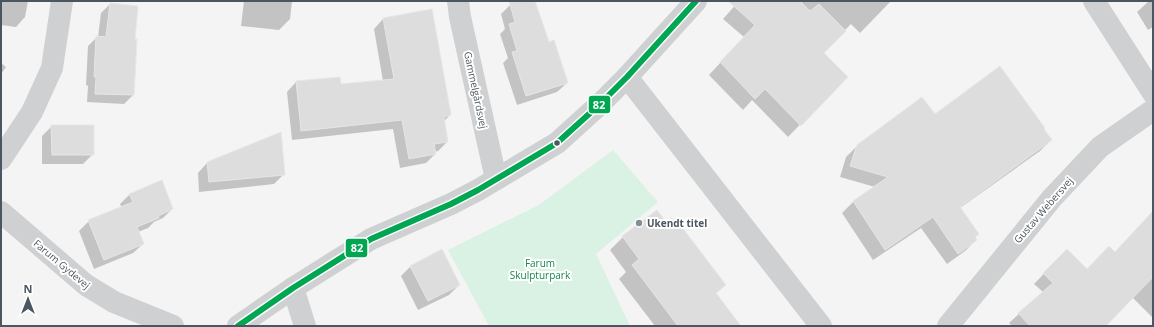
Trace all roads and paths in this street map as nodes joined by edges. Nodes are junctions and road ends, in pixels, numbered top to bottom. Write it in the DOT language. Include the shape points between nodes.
graph roads {
  1 [pos="62,1"];
  2 [pos="458,1"];
  3 [pos="696,1"];
  4 [pos="1094,1"];
  5 [pos="627,77"];
  6 [pos="1153,93"];
  7 [pos="1153,110"];
  8 [pos="1,159"];
  9 [pos="496,179"];
  10 [pos="5,216"];
  11 [pos="293,288"];
  12 [pos="173,326"];
  13 [pos="238,326"];
  14 [pos="305,326"];
  15 [pos="821,326"];
  16 [pos="948,326"];
  1 -- 8 [label="street" via="52,68 32,112"];
  2 -- 9 [label="street, Gammelgårdsvej"];
  3 -- 5 [label="street"];
  4 -- 6 [label="street"];
  5 -- 9 [label="street" via="556,143"];
  5 -- 15 [label="street"];
  7 -- 16 [label="street, Gustav Webersvej" via="1094,153 1052,198"];
  9 -- 11 [label="street" via="451,204 371,239"];
  10 -- 12 [label="street, Farum Gydevej" via="86,285 114,302"];
  11 -- 13 [label="street"];
  11 -- 14 [label="street"];
}
